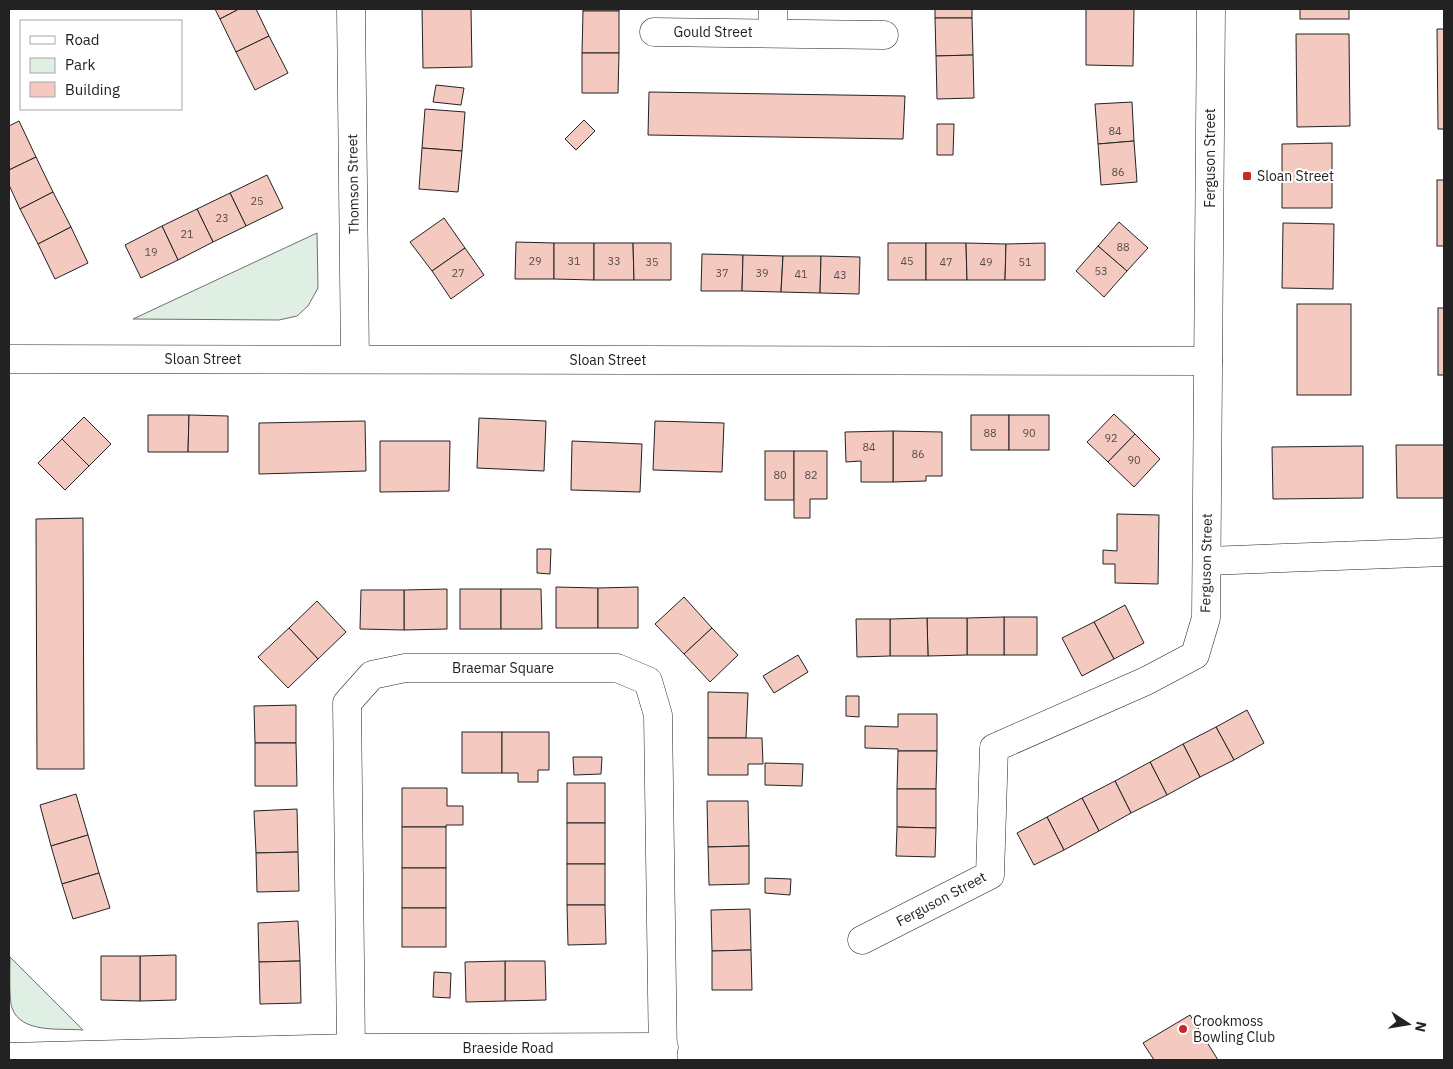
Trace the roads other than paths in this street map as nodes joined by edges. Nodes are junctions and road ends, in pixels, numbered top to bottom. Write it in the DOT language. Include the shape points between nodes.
graph roads {
  1 [pos="351,9"];
  2 [pos="1211,9"];
  3 [pos="773,20"];
  4 [pos="654,32"];
  5 [pos="884,35"];
  6 [pos="9,359"];
  7 [pos="355,359"];
  8 [pos="1208,361"];
  9 [pos="1444,552"];
  10 [pos="1207,561"];
  11 [pos="862,940"];
  12 [pos="351,1048"];
  13 [pos="663,1054"];
  14 [pos="9,1057"];
  1 -- 7 [label="street, Thomson Street"];
  2 -- 8 [label="street, Ferguson Street"];
  3 -- 4 [label="street, Gould Street"];
  3 -- 5 [label="street, Gould Street"];
  6 -- 7 [label="street, Sloan Street"];
  7 -- 8 [label="street, Sloan Street"];
  8 -- 10 [label="street, Ferguson Street"];
  9 -- 10 [label="street"];
  10 -- 11 [label="street, Ferguson Street" via="1206,618 1195,654 1146,681 994,748 990,875"];
  12 -- 13 [label="street, Braeside Road"];
  12 -- 13 [label="street, Braemar Square" via="347,703 372,675 405,668 617,668 648,681 658,716"];
  12 -- 14 [label="street, Braeside Road"];
}
